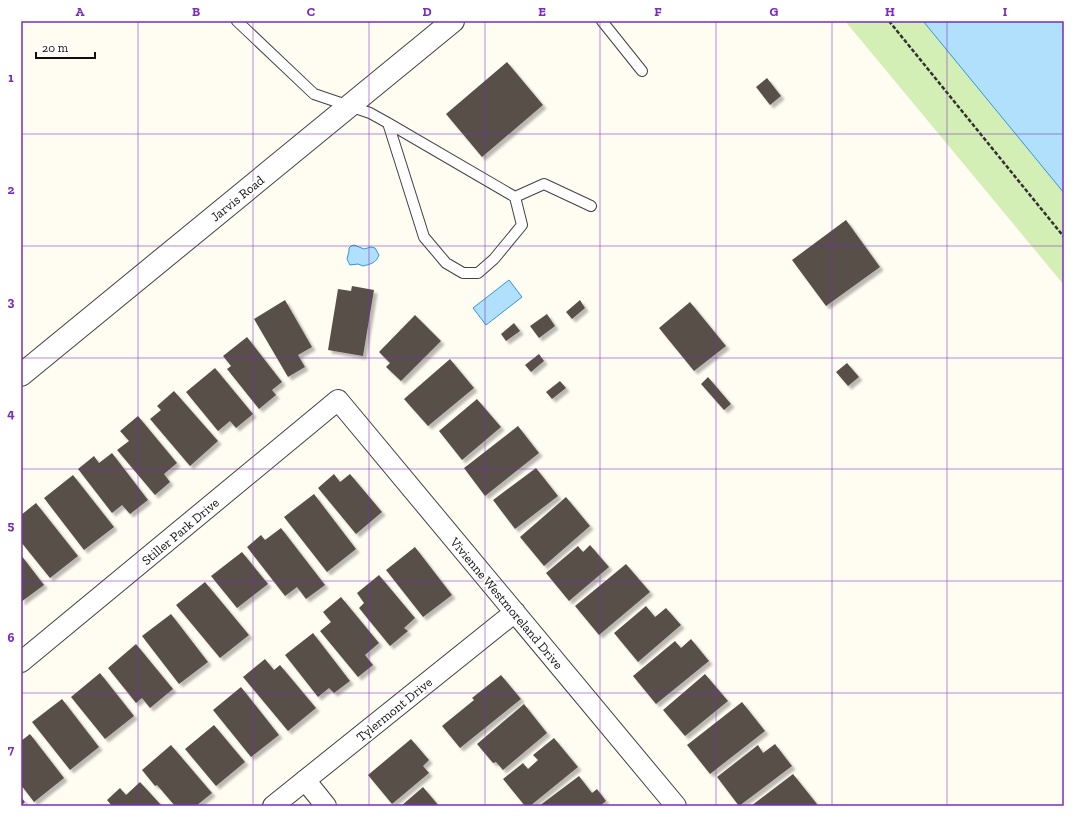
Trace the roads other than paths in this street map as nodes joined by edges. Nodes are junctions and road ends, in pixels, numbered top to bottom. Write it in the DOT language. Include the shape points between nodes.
graph roads {
  1 [pos="237,21"];
  2 [pos="453,21"];
  3 [pos="602,21"];
  4 [pos="642,71"];
  5 [pos="349,106"];
  6 [pos="388,123"];
  7 [pos="515,197"];
  8 [pos="591,206"];
  9 [pos="21,375"];
  10 [pos="338,400"];
  11 [pos="514,612"];
  12 [pos="21,662"];
  13 [pos="305,780"];
  14 [pos="273,806"];
  15 [pos="326,806"];
  16 [pos="676,806"];
  1 -- 5 [label="lane" via="314,94"];
  2 -- 5 [label="street, Jarvis Road"];
  3 -- 4 [label="lane"];
  5 -- 6 [label="lane"];
  5 -- 9 [label="street, Jarvis Road"];
  6 -- 7 [label="lane"];
  6 -- 7 [label="lane" via="424,237 446,264 463,273 478,273 494,259 522,225"];
  7 -- 8 [label="lane" via="544,184"];
  10 -- 11 [label="street, Vivienne Westmoreland Drive"];
  10 -- 12 [label="street, Stiller Park Drive"];
  11 -- 13 [label="street, Tylermont Drive"];
  11 -- 16 [label="street, Vivienne Westmoreland Drive"];
  13 -- 14 [label="street, Tylermont Drive"];
  13 -- 15 [label="street"];
}
